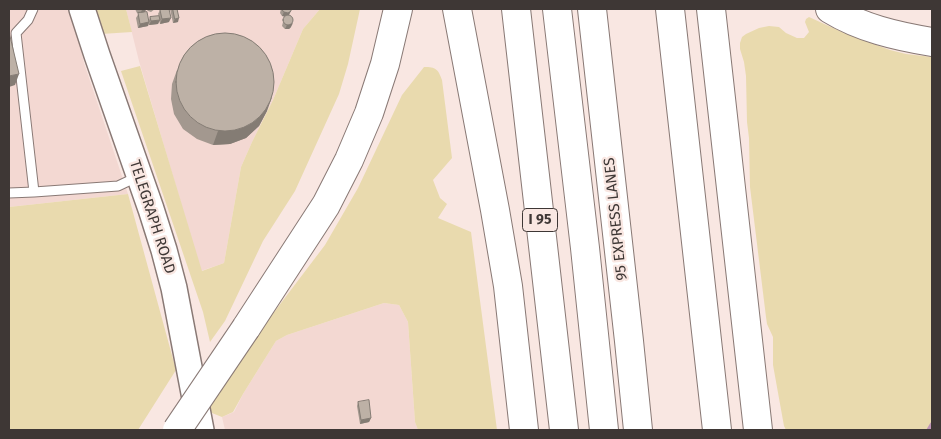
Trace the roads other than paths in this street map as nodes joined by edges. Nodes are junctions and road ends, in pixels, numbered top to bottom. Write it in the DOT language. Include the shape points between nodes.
graph roads {
  1 [pos="33,9"];
  2 [pos="82,9"];
  3 [pos="398,9"];
  4 [pos="457,9"];
  5 [pos="516,9"];
  6 [pos="557,9"];
  7 [pos="592,9"];
  8 [pos="670,9"];
  9 [pos="711,9"];
  10 [pos="830,9"];
  11 [pos="932,42"];
  12 [pos="140,176"];
  13 [pos="34,192"];
  14 [pos="9,193"];
  15 [pos="176,430"];
  16 [pos="200,430"];
  17 [pos="524,430"];
  18 [pos="564,430"];
  19 [pos="604,430"];
  20 [pos="638,430"];
  21 [pos="717,430"];
  22 [pos="758,430"];
  1 -- 13 [label="lane" via="16,33"];
  2 -- 12 [label="street, TELEGRAPH ROAD"];
  3 -- 15 [label="highway, bridge" via="370,113 326,205"];
  4 -- 17 [label="highway" via="508,286"];
  5 -- 18 [label="highway, I 95"];
  6 -- 19 [label="highway"];
  7 -- 20 [label="highway, 95 EXPRESS LANES"];
  8 -- 21 [label="highway"];
  9 -- 22 [label="highway"];
  10 -- 11 [label="highway" via="866,27"];
  12 -- 13 [label="lane" via="118,186"];
  12 -- 16 [label="street, TELEGRAPH ROAD" via="174,288"];
  13 -- 14 [label="lane"];
}
